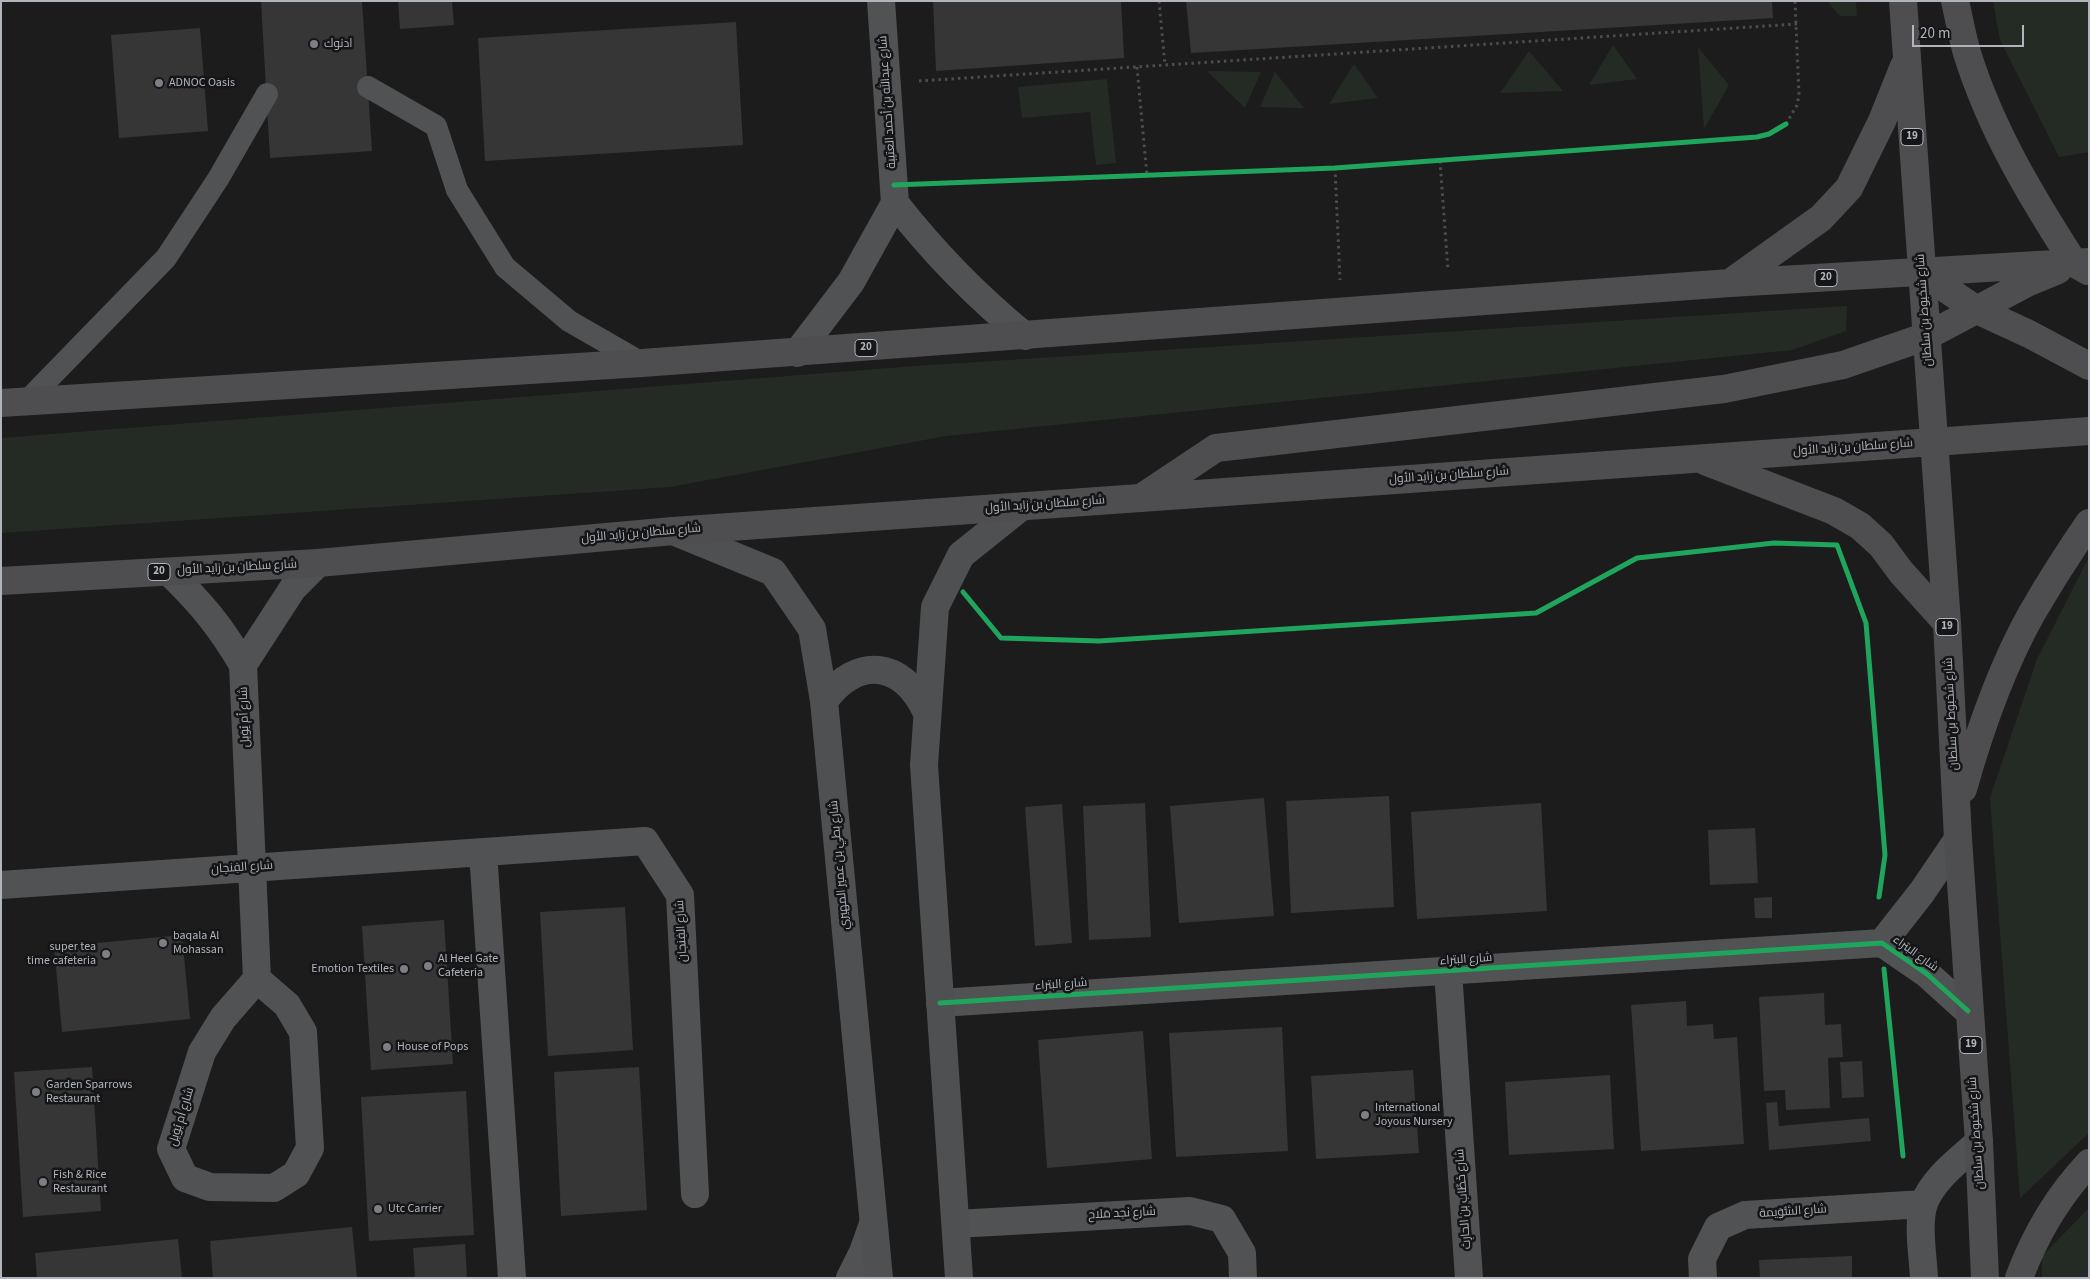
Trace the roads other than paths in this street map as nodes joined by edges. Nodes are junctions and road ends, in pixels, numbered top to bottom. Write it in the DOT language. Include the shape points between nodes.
graph roads {
  1 [pos="881,1"];
  2 [pos="1903,1"];
  3 [pos="1955,1"];
  4 [pos="1906,60"];
  5 [pos="368,87"];
  6 [pos="266,94"];
  7 [pos="895,203"];
  8 [pos="2085,260"];
  9 [pos="1922,272"];
  10 [pos="1730,283"];
  11 [pos="1977,310"];
  12 [pos="1025,336"];
  13 [pos="1927,336"];
  14 [pos="797,353"];
  15 [pos="642,363"];
  16 [pos="2089,366"];
  17 [pos="14,402"];
  18 [pos="2089,430"];
  19 [pos="1934,442"];
  20 [pos="1699,459"];
  21 [pos="1143,497"];
  22 [pos="1021,507"];
  23 [pos="2089,523"];
  24 [pos="673,531"];
  25 [pos="318,563"];
  26 [pos="170,572"];
  27 [pos="1,581"];
  28 [pos="1947,623"];
  29 [pos="243,665"];
  30 [pos="824,701"];
  31 [pos="926,711"];
  32 [pos="1956,812"];
  33 [pos="1958,839"];
  34 [pos="484,852"];
  35 [pos="252,867"];
  36 [pos="1,885"];
  37 [pos="1882,943"];
  38 [pos="1448,971"];
  39 [pos="257,978"];
  40 [pos="940,1003"];
  41 [pos="1968,1011"];
  42 [pos="1979,1142"];
  43 [pos="2089,1163"];
  44 [pos="694,1194"];
  45 [pos="1924,1204"];
  46 [pos="873,1224"];
  47 [pos="956,1224"];
  48 [pos="512,1278"];
  49 [pos="850,1278"];
  50 [pos="878,1278"];
  51 [pos="959,1278"];
  52 [pos="1243,1278"];
  53 [pos="1469,1278"];
  54 [pos="1703,1278"];
  55 [pos="1924,1278"];
  56 [pos="1985,1278"];
  57 [pos="2019,1278"];
  1 -- 7 [label="street, شارع عبدالله بن أحمد العتيبة"];
  2 -- 4 [label="main road, شارع شخبوط بن سلطان / 19"];
  3 -- 8 [label="main road" via="1967,52 1985,103 2013,164"];
  4 -- 9 [label="main road, شارع شخبوط بن سلطان / 19"];
  4 -- 10 [label="main road" via="1882,121 1849,188 1821,218"];
  5 -- 15 [label="lane" via="436,126 457,190 505,267 569,321"];
  6 -- 17 [label="lane" via="218,179 166,258"];
  7 -- 12 [label="street" via="955,275"];
  7 -- 14 [label="street" via="851,282"];
  8 -- 9 [label="main road, 20"];
  8 -- 11 [label="main road" via="2029,282"];
  9 -- 10 [label="main road, 20"];
  9 -- 11 [label="main road"];
  9 -- 13 [label="main road, شارع شخبوط بن سلطان / 19"];
  10 -- 12 [label="main road, 20"];
  11 -- 13 [label="main road"];
  11 -- 16 [label="main road"];
  12 -- 14 [label="main road, 20"];
  13 -- 19 [label="main road, شارع شخبوط بن سلطان / 19"];
  13 -- 21 [label="main road" via="1843,365 1724,389 1216,448"];
  14 -- 15 [label="main road, 20"];
  15 -- 17 [label="main road, 20"];
  18 -- 19 [label="main road, شارع سلطان بن زايد الأول / 20"];
  19 -- 20 [label="main road, شارع سلطان بن زايد الأول / 20"];
  19 -- 28 [label="main road, شارع شخبوط بن سلطان / 19"];
  20 -- 21 [label="main road, شارع سلطان بن زايد الأول / 20"];
  20 -- 28 [label="main road" via="1825,508 1860,526 1881,545"];
  21 -- 22 [label="main road, شارع سلطان بن زايد الأول / 20"];
  22 -- 24 [label="main road, شارع سلطان بن زايد الأول / 20"];
  22 -- 31 [label="street" via="961,555 935,607"];
  23 -- 32 [label="main road" via="2032,614 2001,678 1976,744"];
  24 -- 25 [label="main road, شارع سلطان بن زايد الأول / 20"];
  24 -- 30 [label="street, شارع بطي بن عمير المهيري" via="773,572 812,629"];
  25 -- 26 [label="main road, شارع سلطان بن زايد الأول / 20"];
  25 -- 29 [label="street" via="293,588"];
  26 -- 27 [label="main road, شارع سلطان بن زايد الأول / 20"];
  26 -- 29 [label="street, شارع أم يُوَيل" via="222,629"];
  28 -- 32 [label="main road, شارع شخبوط بن سلطان / 19"];
  29 -- 35 [label="street, شارع أم يُوَيل"];
  30 -- 31 [label="street" via="835,686 851,675 870,670 889,672 906,681 918,694"];
  30 -- 46 [label="street, شارع بطي بن عمير المهيري"];
  31 -- 40 [label="street" via="924,765"];
  32 -- 33 [label="main road, شارع شخبوط بن سلطان / 19"];
  33 -- 37 [label="street, شارع البتراء"];
  33 -- 41 [label="main road, شارع شخبوط بن سلطان / 19"];
  34 -- 35 [label="street, شارع الفِنجان"];
  34 -- 44 [label="street, شارع الفِنجان" via="645,841 680,895"];
  34 -- 48 [label="street"];
  35 -- 36 [label="street, شارع الفِنجان"];
  35 -- 39 [label="street, شارع أم يُوَيل"];
  37 -- 38 [label="street, شارع البتراء"];
  37 -- 41 [label="street, شارع البتراء" via="1927,974"];
  38 -- 40 [label="street, شارع البتراء"];
  38 -- 53 [label="street, شارع خَطَّاب بن الحارِث"];
  39 -- 39 [label="street, شارع أم يُوَيل" via="223,1018 202,1052 171,1150 185,1178 210,1187 274,1188 296,1174 310,1148 303,1032 287,1005"];
  40 -- 47 [label="street"];
  41 -- 42 [label="main road, شارع شخبوط بن سلطان / 19"];
  42 -- 45 [label="street" via="1942,1176"];
  42 -- 56 [label="main road, شارع شخبوط بن سلطان / 19"];
  43 -- 57 [label="main road" via="2072,1181 2047,1219"];
  45 -- 54 [label="street, شارع الشُّوَيمة" via="1746,1215 1718,1227 1702,1259"];
  45 -- 55 [label="street"];
  46 -- 49 [label="street"];
  46 -- 50 [label="street, شارع بطي بن عمير المهيري"];
  47 -- 51 [label="street"];
  47 -- 52 [label="street, شارع نَجد مَلاح" via="1190,1211 1222,1219 1242,1253"];
}
